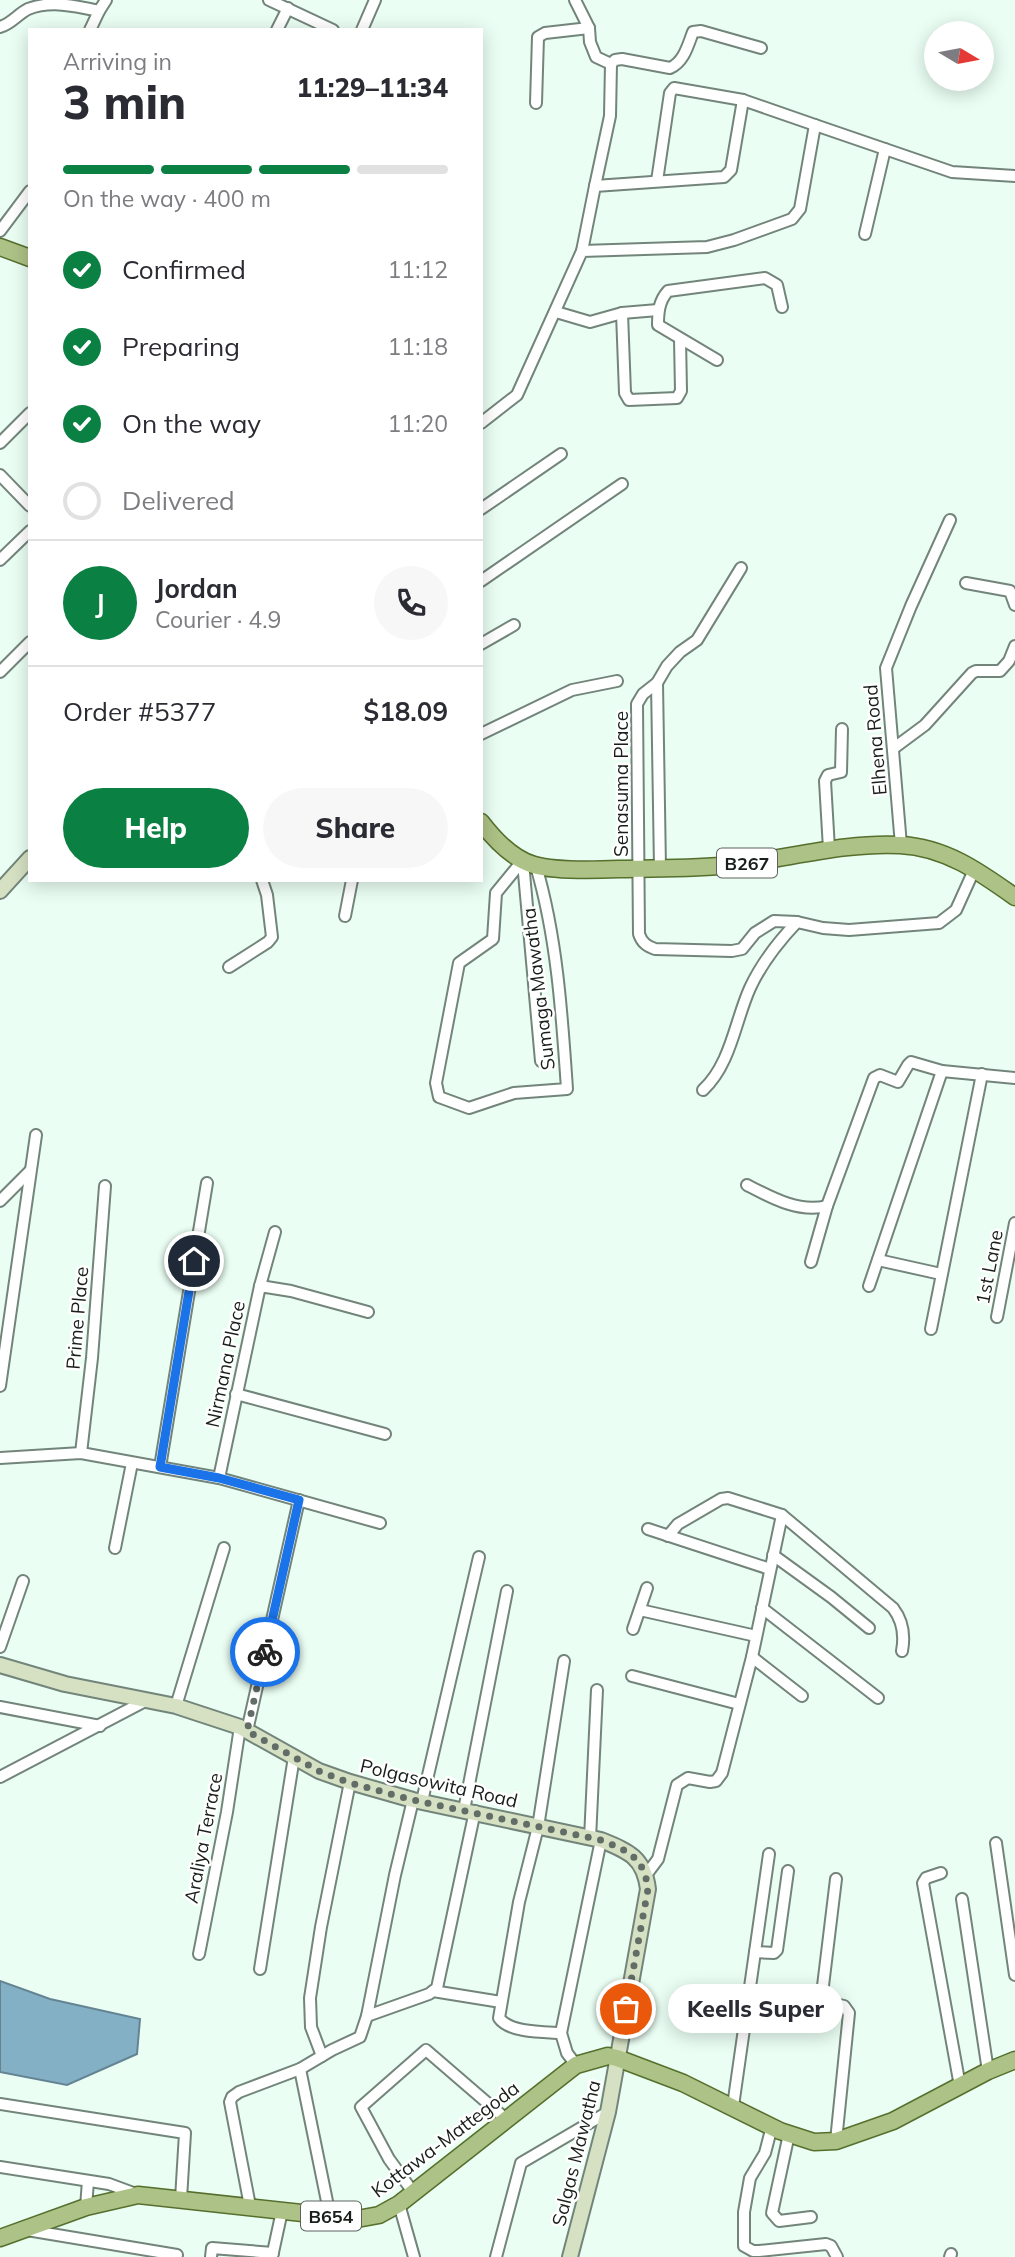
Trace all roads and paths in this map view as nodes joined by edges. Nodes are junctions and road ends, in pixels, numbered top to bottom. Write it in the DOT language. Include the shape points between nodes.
graph roads {
  1 [pos="106,0"];
  2 [pos="269,0"];
  3 [pos="375,0"];
  4 [pos="575,0"];
  5 [pos="28,5"];
  6 [pos="288,8"];
  7 [pos="99,11"];
  8 [pos="0,27"];
  9 [pos="91,28"];
  10 [pos="278,28"];
  11 [pos="329,28"];
  12 [pos="363,28"];
  13 [pos="589,28"];
  14 [pos="761,48"];
  15 [pos="611,64"];
  16 [pos="743,100"];
  17 [pos="536,103"];
  18 [pos="815,125"];
  19 [pos="884,149"];
  20 [pos="1015,176"];
  21 [pos="657,181"];
  22 [pos="595,186"];
  23 [pos="28,194"];
  24 [pos="0,232"];
  25 [pos="865,234"];
  26 [pos="0,247"];
  27 [pos="582,251"];
  28 [pos="28,257"];
  29 [pos="782,307"];
  30 [pos="658,310"];
  31 [pos="556,312"];
  32 [pos="622,313"];
  33 [pos="680,339"];
  34 [pos="717,360"];
  35 [pos="28,415"];
  36 [pos="483,421"];
  37 [pos="0,443"];
  38 [pos="561,454"];
  39 [pos="0,475"];
  40 [pos="622,484"];
  41 [pos="28,504"];
  42 [pos="483,508"];
  43 [pos="950,520"];
  44 [pos="28,533"];
  45 [pos="0,560"];
  46 [pos="741,568"];
  47 [pos="483,580"];
  48 [pos="966,583"];
  49 [pos="1012,589"];
  50 [pos="1015,605"];
  51 [pos="514,625"];
  52 [pos="483,643"];
  53 [pos="28,644"];
  54 [pos="1015,646"];
  55 [pos="0,671"];
  56 [pos="617,681"];
  57 [pos="657,683"];
  58 [pos="842,729"];
  59 [pos="483,733"];
  60 [pos="894,748"];
  61 [pos="483,825"];
  62 [pos="901,845"];
  63 [pos="829,849"];
  64 [pos="28,860"];
  65 [pos="527,863"];
  66 [pos="660,868"];
  67 [pos="639,869"];
  68 [pos="975,869"];
  69 [pos="263,882"];
  70 [pos="270,882"];
  71 [pos="352,882"];
  72 [pos="0,891"];
  73 [pos="267,895"];
  74 [pos="1015,897"];
  75 [pos="345,916"];
  76 [pos="797,922"];
  77 [pos="229,967"];
  78 [pos="541,1061"];
  79 [pos="942,1071"];
  80 [pos="982,1074"];
  81 [pos="1015,1078"];
  82 [pos="703,1090"];
  83 [pos="36,1135"];
  84 [pos="30,1171"];
  85 [pos="207,1183"];
  86 [pos="747,1185"];
  87 [pos="104,1186"];
  88 [pos="0,1201"];
  89 [pos="827,1206"];
  90 [pos="1015,1223"];
  91 [pos="275,1232"];
  92 [pos="878,1260"];
  93 [pos="811,1262"];
  94 [pos="941,1274"];
  95 [pos="260,1286"];
  96 [pos="869,1286"];
  97 [pos="368,1312"];
  98 [pos="997,1317"];
  99 [pos="931,1329"];
  100 [pos="0,1386"];
  101 [pos="236,1394"];
  102 [pos="385,1434"];
  103 [pos="81,1453"];
  104 [pos="0,1458"];
  105 [pos="132,1462"];
  106 [pos="160,1467"];
  107 [pos="219,1478"];
  108 [pos="299,1500"];
  109 [pos="782,1515"];
  110 [pos="380,1523"];
  111 [pos="648,1529"];
  112 [pos="668,1536"];
  113 [pos="115,1548"];
  114 [pos="224,1548"];
  115 [pos="774,1555"];
  116 [pos="479,1557"];
  117 [pos="771,1569"];
  118 [pos="23,1580"];
  119 [pos="647,1588"];
  120 [pos="507,1591"];
  121 [pos="762,1608"];
  122 [pos="640,1610"];
  123 [pos="869,1628"];
  124 [pos="633,1629"];
  125 [pos="756,1636"];
  126 [pos="0,1647"];
  127 [pos="901,1651"];
  128 [pos="752,1657"];
  129 [pos="565,1661"];
  130 [pos="0,1665"];
  131 [pos="632,1676"];
  132 [pos="597,1690"];
  133 [pos="802,1696"];
  134 [pos="878,1698"];
  135 [pos="148,1700"];
  136 [pos="740,1704"];
  137 [pos="176,1706"];
  138 [pos="0,1707"];
  139 [pos="100,1726"];
  140 [pos="243,1729"];
  141 [pos="295,1758"];
  142 [pos="0,1777"];
  143 [pos="350,1783"];
  144 [pos="417,1800"];
  145 [pos="470,1811"];
  146 [pos="538,1827"];
  147 [pos="596,1839"];
  148 [pos="996,1843"];
  149 [pos="769,1854"];
  150 [pos="788,1871"];
  151 [pos="941,1873"];
  152 [pos="646,1875"];
  153 [pos="836,1878"];
  154 [pos="962,1899"];
  155 [pos="755,1952"];
  156 [pos="199,1954"];
  157 [pos="260,1969"];
  158 [pos="1015,1975"];
  159 [pos="433,1991"];
  160 [pos="500,2002"];
  161 [pos="367,2016"];
  162 [pos="561,2033"];
  163 [pos="322,2056"];
  164 [pos="617,2058"];
  165 [pos="1015,2060"];
  166 [pos="576,2065"];
  167 [pos="300,2069"];
  168 [pos="988,2071"];
  169 [pos="960,2086"];
  170 [pos="0,2105"];
  171 [pos="733,2106"];
  172 [pos="608,2112"];
  173 [pos="506,2119"];
  174 [pos="772,2126"];
  175 [pos="789,2134"];
  176 [pos="836,2141"];
  177 [pos="0,2167"];
  178 [pos="88,2181"];
  179 [pos="413,2192"];
  180 [pos="138,2195"];
  181 [pos="181,2199"];
  182 [pos="399,2204"];
  183 [pos="250,2206"];
  184 [pos="86,2207"];
  185 [pos="282,2211"];
  186 [pos="330,2216"];
  187 [pos="811,2217"];
  188 [pos="22,2229"];
  189 [pos="0,2238"];
  190 [pos="177,2255"];
  191 [pos="273,2255"];
  192 [pos="211,2257"];
  193 [pos="414,2257"];
  194 [pos="496,2257"];
  195 [pos="570,2257"];
  196 [pos="837,2257"];
  1 -- 7 [label="street"];
  2 -- 6 [label="street"];
  3 -- 12 [label="street"];
  4 -- 13 [label="street"];
  5 -- 7 [label="street" via="60,3"];
  5 -- 8 [label="street"];
  6 -- 10 [label="street"];
  6 -- 11 [label="street"];
  7 -- 9 [label="street"];
  13 -- 15 [label="street" via="596,57"];
  13 -- 17 [label="street" via="538,37"];
  14 -- 15 [label="street" via="701,31 694,32 681,59 670,68 618,59"];
  15 -- 22 [label="street" via="610,116"];
  16 -- 18 [label="street"];
  16 -- 21 [label="street" via="731,170 724,177"];
  16 -- 21 [label="street" via="674,88"];
  18 -- 19 [label="street"];
  18 -- 27 [label="street" via="800,209 792,219 707,247"];
  19 -- 20 [label="street" via="951,172"];
  19 -- 25 [label="street"];
  21 -- 22 [label="street"];
  22 -- 27 [label="street"];
  23 -- 24 [label="street"];
  26 -- 28 [label="main road"];
  27 -- 31 [label="street"];
  29 -- 30 [label="street" via="777,285 765,278 668,292"];
  30 -- 32 [label="street"];
  30 -- 33 [label="street" via="658,325"];
  31 -- 32 [label="street" via="590,322"];
  31 -- 36 [label="street" via="517,395"];
  32 -- 33 [label="street" via="629,400 677,398 681,391"];
  33 -- 34 [label="street"];
  35 -- 37 [label="street"];
  38 -- 42 [label="street"];
  39 -- 41 [label="street"];
  40 -- 47 [label="street"];
  43 -- 60 [label="street, Elhena Road" via="886,668"];
  44 -- 45 [label="street"];
  46 -- 57 [label="street, Senasuma Place" via="706,628 673,659"];
  48 -- 49 [label="street"];
  49 -- 50 [label="street"];
  51 -- 52 [label="street"];
  53 -- 55 [label="street"];
  54 -- 60 [label="street" via="1000,671 972,673 925,725"];
  56 -- 59 [label="street" via="572,690"];
  57 -- 66 [label="street"];
  57 -- 67 [label="street, Senasuma Place" via="640,698 636,712"];
  58 -- 63 [label="street" via="841,772 828,775 825,781"];
  60 -- 62 [label="street, Elhena Road"];
  61 -- 65 [label="main road" via="494,839"];
  62 -- 63 [label="main road, B267"];
  62 -- 68 [label="main road, B267" via="949,855"];
  63 -- 66 [label="main road, B267" via="730,865"];
  64 -- 72 [label="street"];
  65 -- 65 [label="street, Sumaga Mawatha" via="545,896 567,1089 514,1093 469,1108 439,1097 436,1083 459,963 493,939 496,893"];
  65 -- 67 [label="main road, B267"];
  65 -- 78 [label="street"];
  66 -- 67 [label="main road, B267"];
  67 -- 76 [label="street, Senasuma Place" via="639,934 645,945 656,949 737,951 774,921"];
  68 -- 74 [label="main road, B267"];
  68 -- 76 [label="street" via="956,910 939,923 849,930"];
  69 -- 73 [label="street"];
  70 -- 73 [label="street"];
  71 -- 75 [label="street"];
  73 -- 77 [label="street" via="272,937"];
  76 -- 82 [label="street" via="768,953 720,1068"];
  79 -- 80 [label="street"];
  79 -- 89 [label="street" via="911,1062 898,1082 880,1075 874,1078"];
  79 -- 92 [label="street"];
  80 -- 81 [label="street"];
  80 -- 94 [label="street"];
  83 -- 84 [label="street"];
  84 -- 88 [label="street"];
  84 -- 100 [label="street"];
  85 -- 106 [label="street"];
  86 -- 89 [label="street" via="793,1206"];
  87 -- 103 [label="street, Prime Place"];
  89 -- 93 [label="street"];
  90 -- 98 [label="street, 1st Lane"];
  91 -- 95 [label="street"];
  92 -- 94 [label="street"];
  92 -- 96 [label="street"];
  94 -- 99 [label="street"];
  95 -- 97 [label="street, Nirmana Place"];
  95 -- 101 [label="street, Nirmana Place"];
  101 -- 102 [label="street"];
  101 -- 107 [label="street, Nirmana Place"];
  103 -- 104 [label="street"];
  103 -- 105 [label="street"];
  105 -- 106 [label="street"];
  105 -- 113 [label="street"];
  106 -- 107 [label="street"];
  107 -- 108 [label="street"];
  108 -- 110 [label="street"];
  108 -- 140 [label="street, Araliya Terrace"];
  109 -- 112 [label="street" via="721,1499 678,1524"];
  109 -- 115 [label="street"];
  109 -- 127 [label="street" via="893,1608 903,1628"];
  111 -- 112 [label="street"];
  112 -- 117 [label="street"];
  114 -- 137 [label="street"];
  115 -- 117 [label="street"];
  115 -- 123 [label="street"];
  116 -- 144 [label="street"];
  117 -- 121 [label="street"];
  118 -- 126 [label="street"];
  119 -- 122 [label="street"];
  120 -- 145 [label="street"];
  121 -- 125 [label="street"];
  121 -- 134 [label="street"];
  122 -- 124 [label="street"];
  122 -- 125 [label="street"];
  125 -- 128 [label="street"];
  128 -- 133 [label="street"];
  128 -- 136 [label="street"];
  129 -- 146 [label="street"];
  130 -- 135 [label="street, Polgasowita Road" via="65,1684"];
  131 -- 136 [label="street"];
  132 -- 147 [label="street"];
  135 -- 137 [label="street, Polgasowita Road"];
  135 -- 139 [label="street"];
  136 -- 152 [label="street" via="722,1773 716,1782 688,1778 677,1785 658,1858"];
  137 -- 140 [label="street, Polgasowita Road"];
  138 -- 139 [label="street"];
  139 -- 142 [label="street"];
  140 -- 141 [label="street, Polgasowita Road"];
  140 -- 156 [label="street, Araliya Terrace"];
  141 -- 143 [label="street, Polgasowita Road"];
  141 -- 157 [label="street"];
  143 -- 144 [label="street, Polgasowita Road"];
  143 -- 163 [label="street" via="310,1998 311,2027"];
  144 -- 145 [label="street, Polgasowita Road"];
  144 -- 161 [label="street" via="392,1888"];
  145 -- 146 [label="street, Polgasowita Road"];
  145 -- 159 [label="street" via="442,1972"];
  146 -- 147 [label="street, Polgasowita Road"];
  146 -- 160 [label="street"];
  147 -- 152 [label="street, Polgasowita Road" via="630,1852"];
  147 -- 162 [label="street"];
  148 -- 158 [label="street"];
  149 -- 155 [label="street"];
  150 -- 155 [label="street" via="778,1950"];
  151 -- 169 [label="street" via="926,1878 923,1885"];
  152 -- 164 [label="street" via="648,1889"];
  153 -- 176 [label="street" via="822,1994 849,2013"];
  154 -- 168 [label="street"];
  155 -- 171 [label="street"];
  159 -- 160 [label="street"];
  159 -- 161 [label="street"];
  160 -- 162 [label="street" via="503,2024"];
  161 -- 163 [label="street" via="360,2037"];
  162 -- 166 [label="street"];
  163 -- 167 [label="street"];
  164 -- 166 [label="main road, Kottawa-Mattegoda / B654"];
  164 -- 171 [label="main road, B654"];
  164 -- 172 [label="street, Salgas Mawatha"];
  165 -- 168 [label="main road, B654"];
  166 -- 173 [label="main road, Kottawa-Mattegoda / B654"];
  167 -- 183 [label="street" via="232,2096"];
  167 -- 186 [label="street"];
  168 -- 169 [label="main road, B654"];
  169 -- 176 [label="main road, B654" via="893,2121"];
  170 -- 181 [label="street" via="186,2133"];
  171 -- 174 [label="main road, B654"];
  172 -- 194 [label="street" via="521,2163"];
  172 -- 195 [label="street, Salgas Mawatha"];
  173 -- 179 [label="main road, Kottawa-Mattegoda / B654"];
  173 -- 179 [label="street" via="426,2050 361,2107"];
  174 -- 175 [label="main road, B654"];
  174 -- 196 [label="street" via="763,2158 750,2178 744,2246 759,2251 826,2244"];
  175 -- 176 [label="main road, B654" via="814,2142"];
  175 -- 187 [label="street" via="772,2213 779,2221"];
  177 -- 178 [label="street"];
  178 -- 180 [label="street"];
  178 -- 184 [label="street"];
  179 -- 182 [label="main road, Kottawa-Mattegoda / B654"];
  180 -- 181 [label="main road, Kottawa-Mattegoda / B654"];
  180 -- 184 [label="main road, Kottawa-Mattegoda / B654"];
  181 -- 183 [label="main road, Kottawa-Mattegoda / B654"];
  182 -- 186 [label="main road, Kottawa-Mattegoda / B654" via="369,2218"];
  182 -- 193 [label="street"];
  183 -- 185 [label="main road, Kottawa-Mattegoda / B654"];
  184 -- 188 [label="main road, Kottawa-Mattegoda / B654"];
  185 -- 186 [label="main road, Kottawa-Mattegoda / B654"];
  185 -- 191 [label="street"];
  188 -- 189 [label="main road, Kottawa-Mattegoda / B654"];
  188 -- 190 [label="street"];
  191 -- 192 [label="street" via="212,2248"];
}
